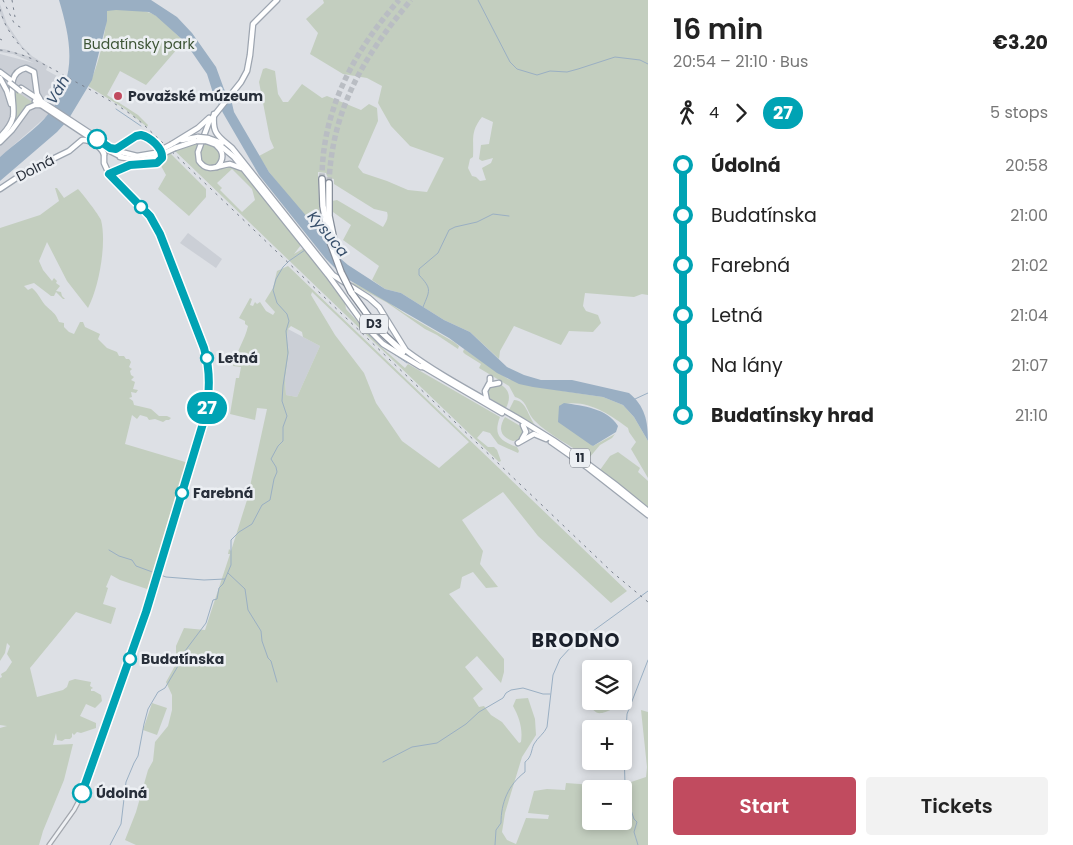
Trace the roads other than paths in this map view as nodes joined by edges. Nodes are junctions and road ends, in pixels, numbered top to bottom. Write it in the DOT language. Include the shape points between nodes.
graph roads {
  1 [pos="277,0"];
  2 [pos="0,75"];
  3 [pos="36,79"];
  4 [pos="21,90"];
  5 [pos="11,97"];
  6 [pos="42,104"];
  7 [pos="214,114"];
  8 [pos="70,123"];
  9 [pos="7,132"];
  10 [pos="0,137"];
  11 [pos="82,140"];
  12 [pos="208,140"];
  13 [pos="0,142"];
  14 [pos="124,144"];
  15 [pos="174,146"];
  16 [pos="110,148"];
  17 [pos="233,152"];
  18 [pos="104,154"];
  19 [pos="156,155"];
  20 [pos="134,156"];
  21 [pos="122,157"];
  22 [pos="212,168"];
  23 [pos="244,170"];
  24 [pos="109,174"];
  25 [pos="0,189"];
  26 [pos="308,248"];
  27 [pos="396,342"];
  28 [pos="404,351"];
  29 [pos="424,367"];
  30 [pos="490,378"];
  31 [pos="499,383"];
  32 [pos="488,385"];
  33 [pos="487,400"];
  34 [pos="523,425"];
  35 [pos="546,439"];
  36 [pos="648,511"];
  37 [pos="648,515"];
  38 [pos="48,845"];
  1 -- 7 [label="main road" via="253,24 248,69"];
  2 -- 4 [label="main road, bridge"];
  2 -- 5 [label="main road"];
  3 -- 4 [label="main road" via="31,88"];
  3 -- 5 [label="main road" via="30,69 17,72 12,80"];
  3 -- 6 [label="main road" via="37,94"];
  4 -- 6 [label="main road"];
  5 -- 9 [label="main road" via="13,117"];
  6 -- 8 [label="main road"];
  6 -- 9 [label="main road" via="28,108"];
  7 -- 15 [label="main road"];
  7 -- 17 [label="main road" via="215,131"];
  7 -- 22 [label="main road" via="198,155 202,165"];
  8 -- 11 [label="main road"];
  8 -- 16 [label="main road"];
  8 -- 21 [label="main road"];
  9 -- 10 [label="main road"];
  9 -- 13 [label="main road"];
  11 -- 18 [label="main road" via="102,149"];
  11 -- 25 [label="main road, Dolná"];
  12 -- 15 [label="main road, bridge" via="186,139"];
  12 -- 17 [label="main road" via="221,143"];
  12 -- 22 [label="main road" via="219,147 223,155 221,163"];
  12 -- 23 [label="main road" via="226,149"];
  14 -- 16 [label="main road" via="116,149"];
  14 -- 20 [label="main road" via="123,151"];
  14 -- 24 [label="main road" via="144,135 160,150 162,158 157,163 130,165"];
  15 -- 19 [label="main road, bridge"];
  16 -- 20 [label="main road"];
  17 -- 26 [label="main road"];
  18 -- 21 [label="main road"];
  18 -- 24 [label="main road"];
  19 -- 20 [label="main road"];
  19 -- 21 [label="main road" via="138,160"];
  22 -- 23 [label="main road" via="230,164"];
  23 -- 26 [label="main road"];
  24 -- 38 [label="street" via="150,216 163,241 206,354 209,379 206,413 145,614 79,800"];
  26 -- 28 [label="main road" via="333,275 369,298 383,312"];
  26 -- 29 [label="main road" via="373,336"];
  27 -- 28 [label="main road, D3"];
  27 -- 28 [label="highway, D3, bridge" via="379,326 357,296 344,271 334,245 325,184 325,217 341,272 377,328"];
  28 -- 29 [label="main road, D3"];
  28 -- 33 [label="main road, 11"];
  29 -- 34 [label="main road, 11"];
  30 -- 32 [label="main road"];
  31 -- 32 [label="main road"];
  32 -- 33 [label="main road" via="485,391"];
  33 -- 36 [label="main road, 11" via="573,453"];
  34 -- 35 [label="main road, 11"];
  34 -- 35 [label="main road" via="525,436 518,443 534,434"];
  35 -- 37 [label="main road, 11"];
}
